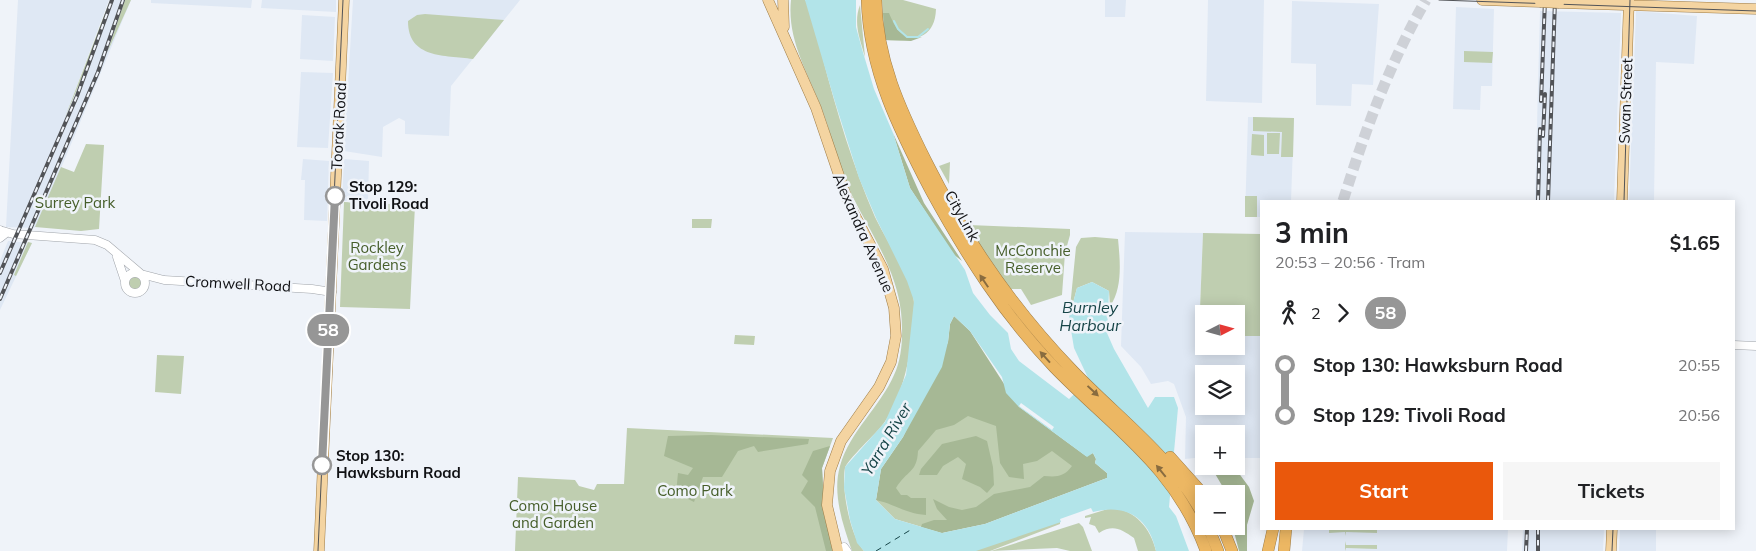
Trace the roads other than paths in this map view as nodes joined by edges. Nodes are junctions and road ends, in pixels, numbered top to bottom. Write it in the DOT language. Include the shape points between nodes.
graph roads {
  1 [pos="344,0"];
  2 [pos="768,0"];
  3 [pos="784,0"];
  4 [pos="867,0"];
  5 [pos="876,0"];
  6 [pos="1482,0"];
  7 [pos="1629,2"];
  8 [pos="1756,9"];
  9 [pos="788,45"];
  10 [pos="1622,200"];
  11 [pos="2,234"];
  12 [pos="116,255"];
  13 [pos="140,274"];
  14 [pos="164,280"];
  15 [pos="125,282"];
  16 [pos="332,289"];
  17 [pos="142,290"];
  18 [pos="1019,318"];
  19 [pos="1735,345"];
  20 [pos="1756,346"];
  21 [pos="1183,475"];
  22 [pos="1195,486"];
  23 [pos="1195,499"];
  24 [pos="1273,530"];
  25 [pos="1286,530"];
  26 [pos="1612,530"];
  27 [pos="1212,535"];
  28 [pos="1226,535"];
  29 [pos="844,550"];
  30 [pos="319,551"];
  31 [pos="1206,551"];
  32 [pos="1218,551"];
  33 [pos="1232,551"];
  34 [pos="1268,551"];
  35 [pos="1284,551"];
  36 [pos="1611,551"];
  1 -- 16 [label="main road, Toorak Road"];
  2 -- 9 [label="main road, Alexandra Avenue"];
  3 -- 9 [label="main road, Alexandra Avenue" via="783,22"];
  18 -- 4 [label="highway, CityLink, one-way" via="988,287 954,233 894,118 873,55"];
  5 -- 18 [label="highway" via="883,56 902,114 963,231"];
  6 -- 7 [label="main road, bridge"];
  7 -- 8 [label="main road"];
  7 -- 10 [label="main road, Swan Street"];
  9 -- 29 [label="main road, Alexandra Avenue" via="818,112 848,202 886,278 896,323 894,348 886,374 841,441 830,471 833,504"];
  11 -- 12 [label="street" via="80,238 100,242"];
  12 -- 13 [label="street"];
  12 -- 15 [label="street"];
  13 -- 14 [label="street, Cromwell Road"];
  13 -- 15 [label="street" via="131,273"];
  13 -- 17 [label="street" via="146,283"];
  14 -- 16 [label="street, Cromwell Road"];
  14 -- 17 [label="street, Cromwell Road"];
  15 -- 17 [label="street" via="131,292"];
  16 -- 30 [label="main road, Toorak Road"];
  18 -- 21 [label="highway, one-way"];
  31 -- 18 [label="highway, CityLink, one-way" via="1175,489 1151,459 1064,377"];
  19 -- 20 [label="street"];
  21 -- 22 [label="highway"];
  21 -- 23 [label="highway"];
  24 -- 34 [label="highway"];
  25 -- 35 [label="highway"];
  26 -- 36 [label="main road"];
  27 -- 32 [label="highway"];
  28 -- 33 [label="highway"];
}
